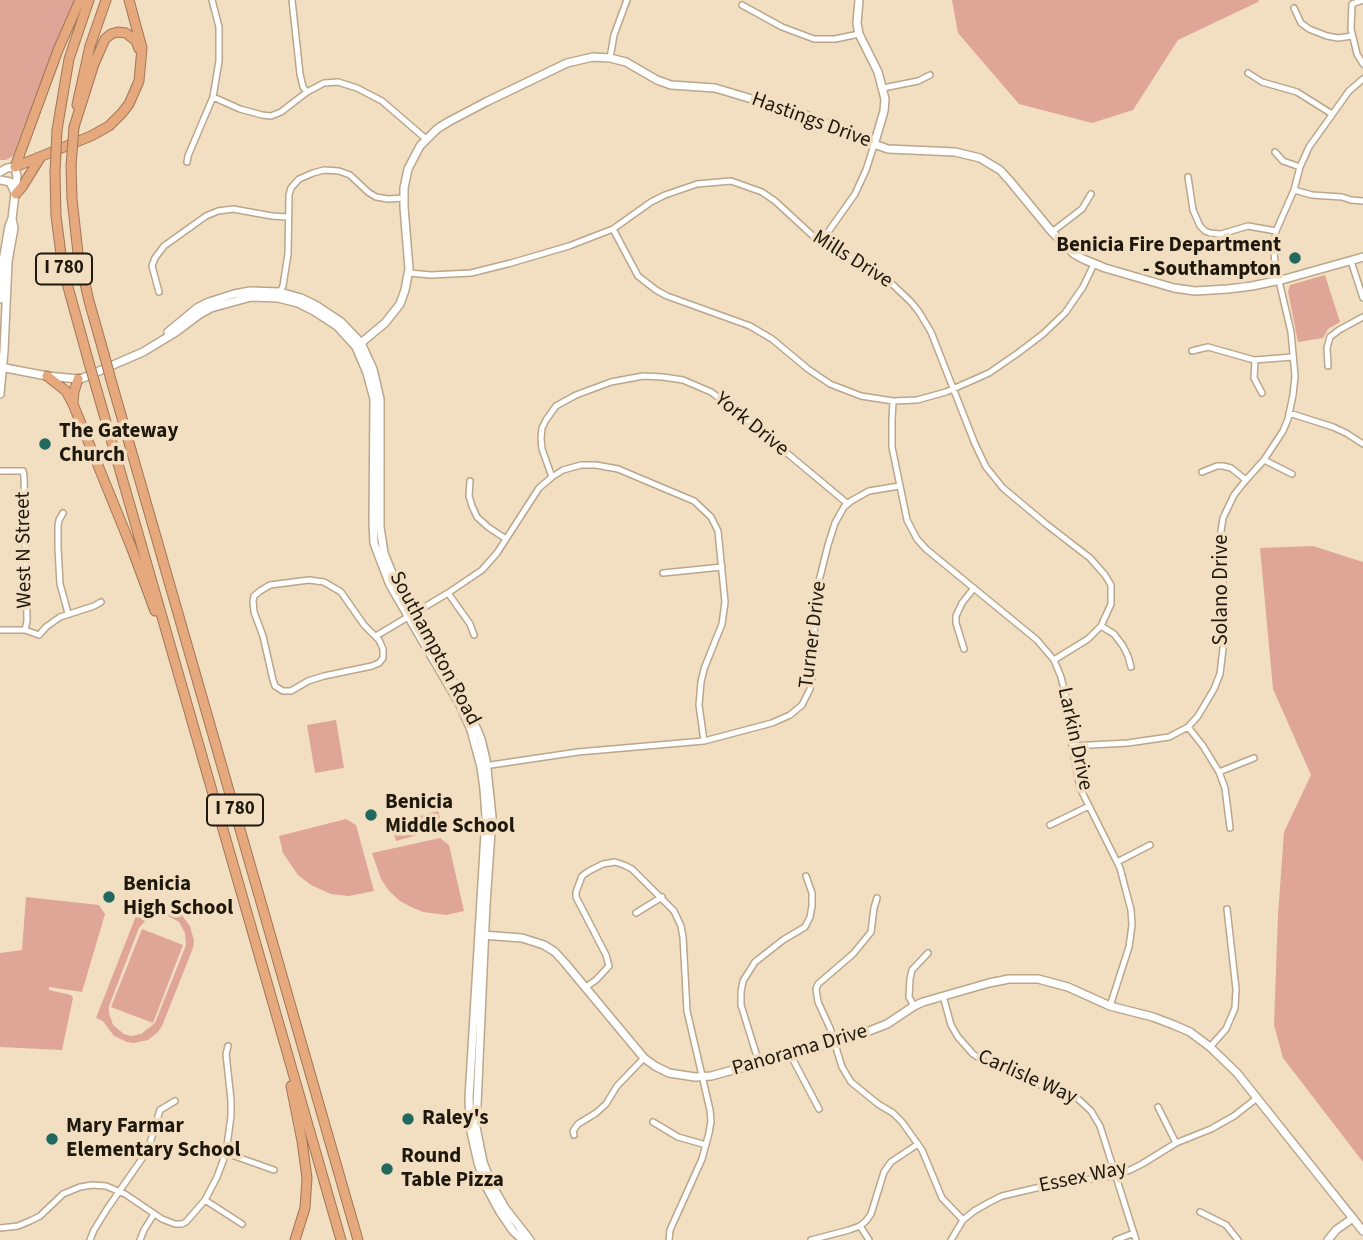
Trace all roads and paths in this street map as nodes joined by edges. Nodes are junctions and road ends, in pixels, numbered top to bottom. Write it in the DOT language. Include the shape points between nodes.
graph roads {
  1 [pos="80,0"];
  2 [pos="89,0"];
  3 [pos="106,0"];
  4 [pos="129,0"];
  5 [pos="212,0"];
  6 [pos="292,0"];
  7 [pos="627,0"];
  8 [pos="859,0"];
  9 [pos="1363,0"];
  10 [pos="742,5"];
  11 [pos="1294,8"];
  12 [pos="859,34"];
  13 [pos="1352,36"];
  14 [pos="142,55"];
  15 [pos="610,58"];
  16 [pos="1363,64"];
  17 [pos="1248,73"];
  18 [pos="930,75"];
  19 [pos="1363,79"];
  20 [pos="883,88"];
  21 [pos="307,92"];
  22 [pos="213,97"];
  23 [pos="1332,114"];
  24 [pos="74,127"];
  25 [pos="426,139"];
  26 [pos="874,145"];
  27 [pos="1275,152"];
  28 [pos="41,156"];
  29 [pos="187,162"];
  30 [pos="15,167"];
  31 [pos="1300,167"];
  32 [pos="0,172"];
  33 [pos="1188,177"];
  34 [pos="0,180"];
  35 [pos="1294,190"];
  36 [pos="16,194"];
  37 [pos="1091,194"];
  38 [pos="404,198"];
  39 [pos="1363,201"];
  40 [pos="288,217"];
  41 [pos="12,219"];
  42 [pos="613,229"];
  43 [pos="1276,231"];
  44 [pos="1052,232"];
  45 [pos="821,242"];
  46 [pos="1363,257"];
  47 [pos="1351,261"];
  48 [pos="1094,264"];
  49 [pos="409,273"];
  50 [pos="1279,281"];
  51 [pos="159,292"];
  52 [pos="279,295"];
  53 [pos="1363,298"];
  54 [pos="0,299"];
  55 [pos="3,309"];
  56 [pos="1363,317"];
  57 [pos="359,345"];
  58 [pos="1192,351"];
  59 [pos="1293,358"];
  60 [pos="1255,360"];
  61 [pos="1328,366"];
  62 [pos="1,367"];
  63 [pos="47,376"];
  64 [pos="78,379"];
  65 [pos="954,388"];
  66 [pos="1262,393"];
  67 [pos="0,394"];
  68 [pos="893,401"];
  69 [pos="73,404"];
  70 [pos="1289,413"];
  71 [pos="1363,444"];
  72 [pos="1264,460"];
  73 [pos="0,471"];
  74 [pos="1202,472"];
  75 [pos="1292,474"];
  76 [pos="552,477"];
  77 [pos="1246,480"];
  78 [pos="470,481"];
  79 [pos="900,486"];
  80 [pos="848,505"];
  81 [pos="63,513"];
  82 [pos="506,539"];
  83 [pos="722,567"];
  84 [pos="663,573"];
  85 [pos="974,588"];
  86 [pos="448,593"];
  87 [pos="101,602"];
  88 [pos="68,613"];
  89 [pos="411,615"];
  90 [pos="1101,626"];
  91 [pos="0,630"];
  92 [pos="25,630"];
  93 [pos="474,635"];
  94 [pos="376,636"];
  95 [pos="964,649"];
  96 [pos="1054,660"];
  97 [pos="1131,667"];
  98 [pos="180,678"];
  99 [pos="1188,727"];
  100 [pos="704,741"];
  101 [pos="1072,746"];
  102 [pos="1254,758"];
  103 [pos="484,766"];
  104 [pos="1219,772"];
  105 [pos="1089,806"];
  106 [pos="1049,825"];
  107 [pos="1230,828"];
  108 [pos="1150,845"];
  109 [pos="1117,862"];
  110 [pos="806,876"];
  111 [pos="662,897"];
  112 [pos="877,898"];
  113 [pos="1227,909"];
  114 [pos="636,914"];
  115 [pos="481,935"];
  116 [pos="928,953"];
  117 [pos="586,988"];
  118 [pos="943,996"];
  119 [pos="914,1006"];
  120 [pos="1110,1006"];
  121 [pos="283,1040"];
  122 [pos="835,1042"];
  123 [pos="228,1046"];
  124 [pos="1210,1047"];
  125 [pos="790,1054"];
  126 [pos="644,1058"];
  127 [pos="759,1063"];
  128 [pos="702,1077"];
  129 [pos="1257,1098"];
  130 [pos="175,1101"];
  131 [pos="1158,1108"];
  132 [pos="818,1109"];
  133 [pos="653,1122"];
  134 [pos="574,1135"];
  135 [pos="1176,1143"];
  136 [pos="706,1144"];
  137 [pos="918,1144"];
  138 [pos="226,1153"];
  139 [pos="336,1163"];
  140 [pos="274,1170"];
  141 [pos="1115,1175"];
  142 [pos="119,1192"];
  143 [pos="205,1200"];
  144 [pos="1200,1212"];
  145 [pos="154,1214"];
  146 [pos="1353,1218"];
  147 [pos="963,1220"];
  148 [pos="242,1224"];
  149 [pos="860,1226"];
  150 [pos="0,1228"];
  151 [pos="1363,1231"];
  152 [pos="1133,1233"];
  153 [pos="90,1240"];
  154 [pos="140,1240"];
  155 [pos="295,1240"];
  156 [pos="341,1240"];
  157 [pos="358,1240"];
  158 [pos="365,1240"];
  159 [pos="523,1240"];
  160 [pos="530,1240"];
  161 [pos="669,1240"];
  162 [pos="811,1240"];
  163 [pos="869,1240"];
  164 [pos="951,1240"];
  165 [pos="1116,1240"];
  166 [pos="1136,1240"];
  167 [pos="1238,1240"];
  168 [pos="1328,1240"];
  1 -- 30 [label="highway"];
  2 -- 98 [label="highway, I 780, bridge" via="69,59 57,130 56,216 61,254"];
  3 -- 24 [label="highway, I 780" via="85,65"];
  4 -- 14 [label="highway"];
  5 -- 22 [label="street" via="219,27"];
  6 -- 21 [label="street" via="300,74"];
  7 -- 15 [label="street"];
  8 -- 12 [label="street"];
  9 -- 13 [label="street" via="1352,4"];
  10 -- 12 [label="street" via="814,39"];
  11 -- 13 [label="street" via="1309,29 1338,38"];
  12 -- 20 [label="street"];
  13 -- 16 [label="street"];
  14 -- 24 [label="highway" via="126,33 105,38"];
  14 -- 28 [label="highway" via="135,92 109,126"];
  15 -- 25 [label="street, Hastings Drive" via="567,63 448,122"];
  15 -- 26 [label="street, Hastings Drive" via="633,65 665,84 715,88 747,97 809,116"];
  17 -- 23 [label="street" via="1297,92"];
  18 -- 20 [label="street"];
  19 -- 23 [label="street, Solano Drive"];
  20 -- 26 [label="street" via="884,111"];
  21 -- 22 [label="street" via="271,116"];
  21 -- 25 [label="street" via="324,83 356,88 382,102"];
  22 -- 29 [label="street"];
  23 -- 31 [label="street, Solano Drive"];
  24 -- 139 [label="highway, I 780, bridge" via="72,199 89,301"];
  25 -- 38 [label="street, Hastings Drive" via="408,169"];
  26 -- 44 [label="street, Hastings Drive" via="980,158 1000,170"];
  26 -- 45 [label="street" via="855,194"];
  27 -- 31 [label="street" via="1283,161"];
  28 -- 30 [label="highway"];
  28 -- 36 [label="highway"];
  30 -- 32 [label="street"];
  30 -- 36 [label="street"];
  31 -- 35 [label="street, Solano Drive"];
  33 -- 43 [label="street" via="1192,211 1205,230 1221,234 1248,226"];
  34 -- 36 [label="street" via="10,183"];
  35 -- 39 [label="street"];
  35 -- 43 [label="street, Solano Drive"];
  36 -- 41 [label="street"];
  37 -- 44 [label="street" via="1082,209"];
  38 -- 40 [label="street" via="376,197 344,172 324,170 295,183"];
  38 -- 49 [label="street, Hastings Drive"];
  40 -- 51 [label="street" via="233,209 206,216 164,246 155,258 152,266"];
  40 -- 52 [label="street" via="288,254"];
  41 -- 54 [label="street"];
  41 -- 55 [label="street"];
  42 -- 45 [label="street, Mills Drive" via="665,195 696,184 731,181 762,192"];
  42 -- 49 [label="street, Mills Drive" via="484,271"];
  42 -- 68 [label="street" via="638,275 656,290 750,326 830,384 861,396"];
  43 -- 50 [label="street, Solano Drive"];
  44 -- 48 [label="street, Hastings Drive" via="1074,254"];
  45 -- 65 [label="street, Mills Drive" via="877,272 902,292 926,321"];
  46 -- 47 [label="street, Hastings Drive"];
  47 -- 50 [label="street, Hastings Drive"];
  47 -- 53 [label="street"];
  48 -- 50 [label="street, Hastings Drive" via="1195,290"];
  48 -- 65 [label="street" via="1079,294 1052,326 989,373"];
  49 -- 57 [label="street, Hastings Drive" via="400,304 386,323"];
  50 -- 59 [label="street, Solano Drive"];
  52 -- 57 [label="street, Southampton Road" via="300,298 329,313"];
  52 -- 64 [label="street, Southampton Road" via="250,291 209,302 143,352"];
  55 -- 62 [label="street"];
  56 -- 61 [label="street" via="1330,337"];
  57 -- 89 [label="street, Southampton Road" via="373,369 380,399 382,541"];
  58 -- 60 [label="street" via="1208,347"];
  59 -- 60 [label="street"];
  59 -- 70 [label="street, Solano Drive"];
  60 -- 66 [label="street" via="1254,378"];
  62 -- 63 [label="street, Southampton Road"];
  62 -- 67 [label="street"];
  63 -- 64 [label="street, Southampton Road"];
  63 -- 69 [label="highway" via="66,391"];
  64 -- 69 [label="highway"];
  65 -- 68 [label="street" via="918,400"];
  65 -- 90 [label="street, Mills Drive" via="992,475 1105,575 1111,585 1111,604"];
  68 -- 79 [label="street, Larkin Drive" via="892,447"];
  69 -- 98 [label="highway"];
  70 -- 71 [label="street" via="1333,427"];
  70 -- 72 [label="street, Solano Drive"];
  72 -- 75 [label="street"];
  72 -- 77 [label="street, Solano Drive"];
  73 -- 92 [label="street, West N Street" via="23,471"];
  74 -- 77 [label="street" via="1223,466"];
  76 -- 80 [label="street, York Drive" via="541,438 545,420 556,406 611,382 663,377 711,392"];
  76 -- 82 [label="street" via="539,488"];
  76 -- 83 [label="street" via="581,465 604,466 688,497 715,524"];
  77 -- 99 [label="street, Solano Drive" via="1227,508 1220,532 1224,639 1220,674"];
  78 -- 82 [label="street" via="469,496 477,517"];
  79 -- 80 [label="street" via="869,491"];
  79 -- 85 [label="street, Larkin Drive" via="916,539"];
  80 -- 100 [label="street, Turner Drive" via="831,534 816,593 812,680 806,699 782,719"];
  81 -- 88 [label="street" via="58,548"];
  82 -- 86 [label="street" via="482,569"];
  83 -- 84 [label="street"];
  83 -- 100 [label="street" via="724,613 699,694"];
  85 -- 95 [label="street" via="956,616"];
  85 -- 96 [label="street, Larkin Drive"];
  86 -- 89 [label="street"];
  86 -- 93 [label="street"];
  87 -- 88 [label="street"];
  88 -- 92 [label="street" via="39,635"];
  89 -- 94 [label="street"];
  89 -- 103 [label="street, Southampton Road" via="466,717"];
  90 -- 96 [label="street"];
  90 -- 97 [label="street" via="1123,646"];
  91 -- 92 [label="street"];
  94 -- 94 [label="street" via="384,653 379,663 283,691 275,687 254,612 254,596 275,583 324,582 347,598"];
  96 -- 101 [label="street, Larkin Drive" via="1066,696"];
  98 -- 121 [label="highway, I 780"];
  99 -- 101 [label="street" via="1156,740"];
  99 -- 104 [label="street"];
  100 -- 103 [label="street, Turner Drive"];
  101 -- 105 [label="street, Larkin Drive" via="1080,788"];
  102 -- 104 [label="street"];
  103 -- 115 [label="street, Southampton Road"];
  104 -- 107 [label="street"];
  105 -- 106 [label="street"];
  105 -- 109 [label="street, Larkin Drive"];
  108 -- 109 [label="street"];
  109 -- 120 [label="street, Larkin Drive" via="1132,925"];
  110 -- 127 [label="street" via="812,906 805,927 755,961 743,981 741,1005"];
  111 -- 114 [label="street"];
  111 -- 117 [label="street" via="632,869 615,862 582,876 576,897 609,966"];
  111 -- 128 [label="street" via="674,911 683,937 687,1011"];
  112 -- 122 [label="street" via="871,932 816,989"];
  113 -- 124 [label="street" via="1235,1008 1226,1029"];
  115 -- 117 [label="street, Panorama Drive" via="517,936 544,945"];
  115 -- 159 [label="street, Southampton Road" via="470,1127 486,1188"];
  115 -- 160 [label="street, Southampton Road" via="476,1127 492,1185"];
  116 -- 119 [label="street" via="912,970 909,997"];
  117 -- 126 [label="street, Panorama Drive"];
  118 -- 119 [label="street, Panorama Drive"];
  118 -- 120 [label="street, Panorama Drive" via="1009,979 1038,979"];
  118 -- 141 [label="street, Carlisle Way" via="951,1026 972,1054 1084,1103 1100,1126"];
  119 -- 122 [label="street, Panorama Drive" via="877,1029"];
  120 -- 124 [label="street, Panorama Drive" via="1174,1025"];
  121 -- 155 [label="highway" via="307,1178 305,1208"];
  121 -- 156 [label="highway, I 780"];
  122 -- 125 [label="street, Panorama Drive"];
  122 -- 137 [label="street" via="851,1082 893,1112"];
  123 -- 138 [label="street" via="231,1100"];
  124 -- 129 [label="street, Panorama Drive"];
  125 -- 127 [label="street, Panorama Drive"];
  125 -- 132 [label="street"];
  126 -- 128 [label="street, Panorama Drive" via="662,1070"];
  126 -- 134 [label="street" via="606,1104 579,1124"];
  127 -- 128 [label="street, Panorama Drive"];
  128 -- 136 [label="street" via="711,1121"];
  129 -- 135 [label="street, Essex Way" via="1234,1116"];
  129 -- 146 [label="street, Panorama Drive"];
  130 -- 142 [label="street" via="160,1110 148,1150"];
  131 -- 135 [label="street"];
  133 -- 136 [label="street" via="678,1137"];
  135 -- 141 [label="street, Essex Way"];
  136 -- 161 [label="street"];
  137 -- 147 [label="street" via="942,1198"];
  137 -- 149 [label="street" via="891,1162 871,1214"];
  138 -- 140 [label="street"];
  138 -- 143 [label="street"];
  139 -- 157 [label="highway, I 780"];
  139 -- 158 [label="highway"];
  141 -- 147 [label="street, Essex Way" via="1002,1196"];
  141 -- 152 [label="street, Carlisle Way"];
  142 -- 145 [label="street"];
  142 -- 150 [label="street" via="99,1185 80,1187 63,1194 30,1222"];
  142 -- 153 [label="street"];
  143 -- 145 [label="street" via="182,1224"];
  143 -- 148 [label="street"];
  144 -- 167 [label="street" via="1226,1225"];
  145 -- 154 [label="street"];
  146 -- 151 [label="street, Panorama Drive"];
  146 -- 168 [label="street"];
  147 -- 164 [label="street, Essex Way"];
  149 -- 162 [label="street"];
  149 -- 163 [label="street"];
  152 -- 165 [label="street"];
  152 -- 166 [label="street, Carlisle Way"];
}
